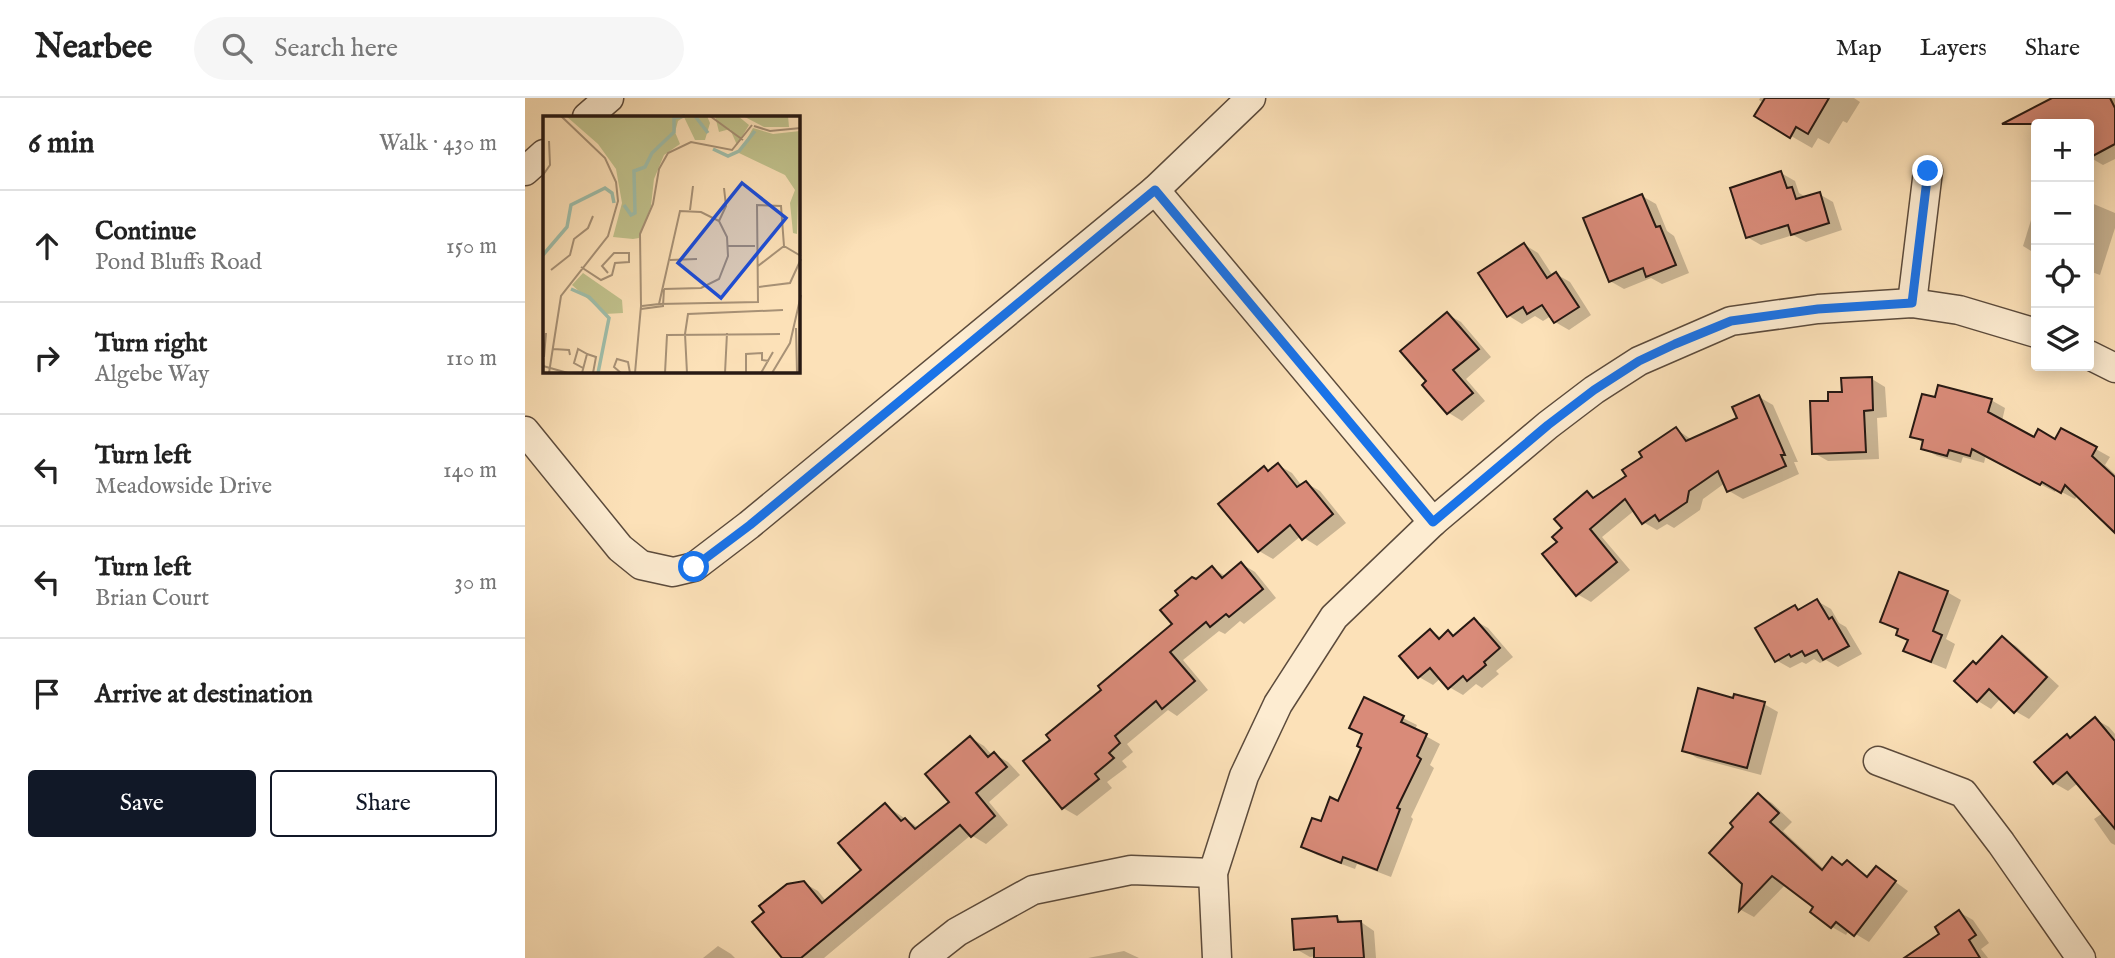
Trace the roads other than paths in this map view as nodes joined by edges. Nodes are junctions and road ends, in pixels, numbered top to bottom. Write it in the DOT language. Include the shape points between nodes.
graph roads {
  1 [pos="609,98"];
  2 [pos="1251,98"];
  3 [pos="588,116"];
  4 [pos="543,156"];
  5 [pos="525,171"];
  6 [pos="1928,171"];
  7 [pos="1155,190"];
  8 [pos="1912,303"];
  9 [pos="2031,331"];
  10 [pos="2094,358"];
  11 [pos="2115,368"];
  12 [pos="525,431"];
  13 [pos="1433,522"];
  14 [pos="1878,761"];
  15 [pos="1213,873"];
  16 [pos="924,958"];
  17 [pos="1217,958"];
  18 [pos="2081,958"];
  1 -- 3 [label="street"];
  2 -- 7 [label="street"];
  4 -- 5 [label="street"];
  6 -- 8 [label="street"];
  7 -- 12 [label="street" via="694,567 673,572 642,565 620,548"];
  7 -- 13 [label="street"];
  8 -- 9 [label="street" via="1959,310"];
  8 -- 13 [label="street" via="1731,321 1675,344 1594,390"];
  10 -- 11 [label="street"];
  13 -- 15 [label="street" via="1334,617 1278,704 1244,776"];
  14 -- 18 [label="street" via="1963,793"];
  15 -- 16 [label="street" via="1131,870 1033,890 957,932"];
  15 -- 17 [label="street"];
}
